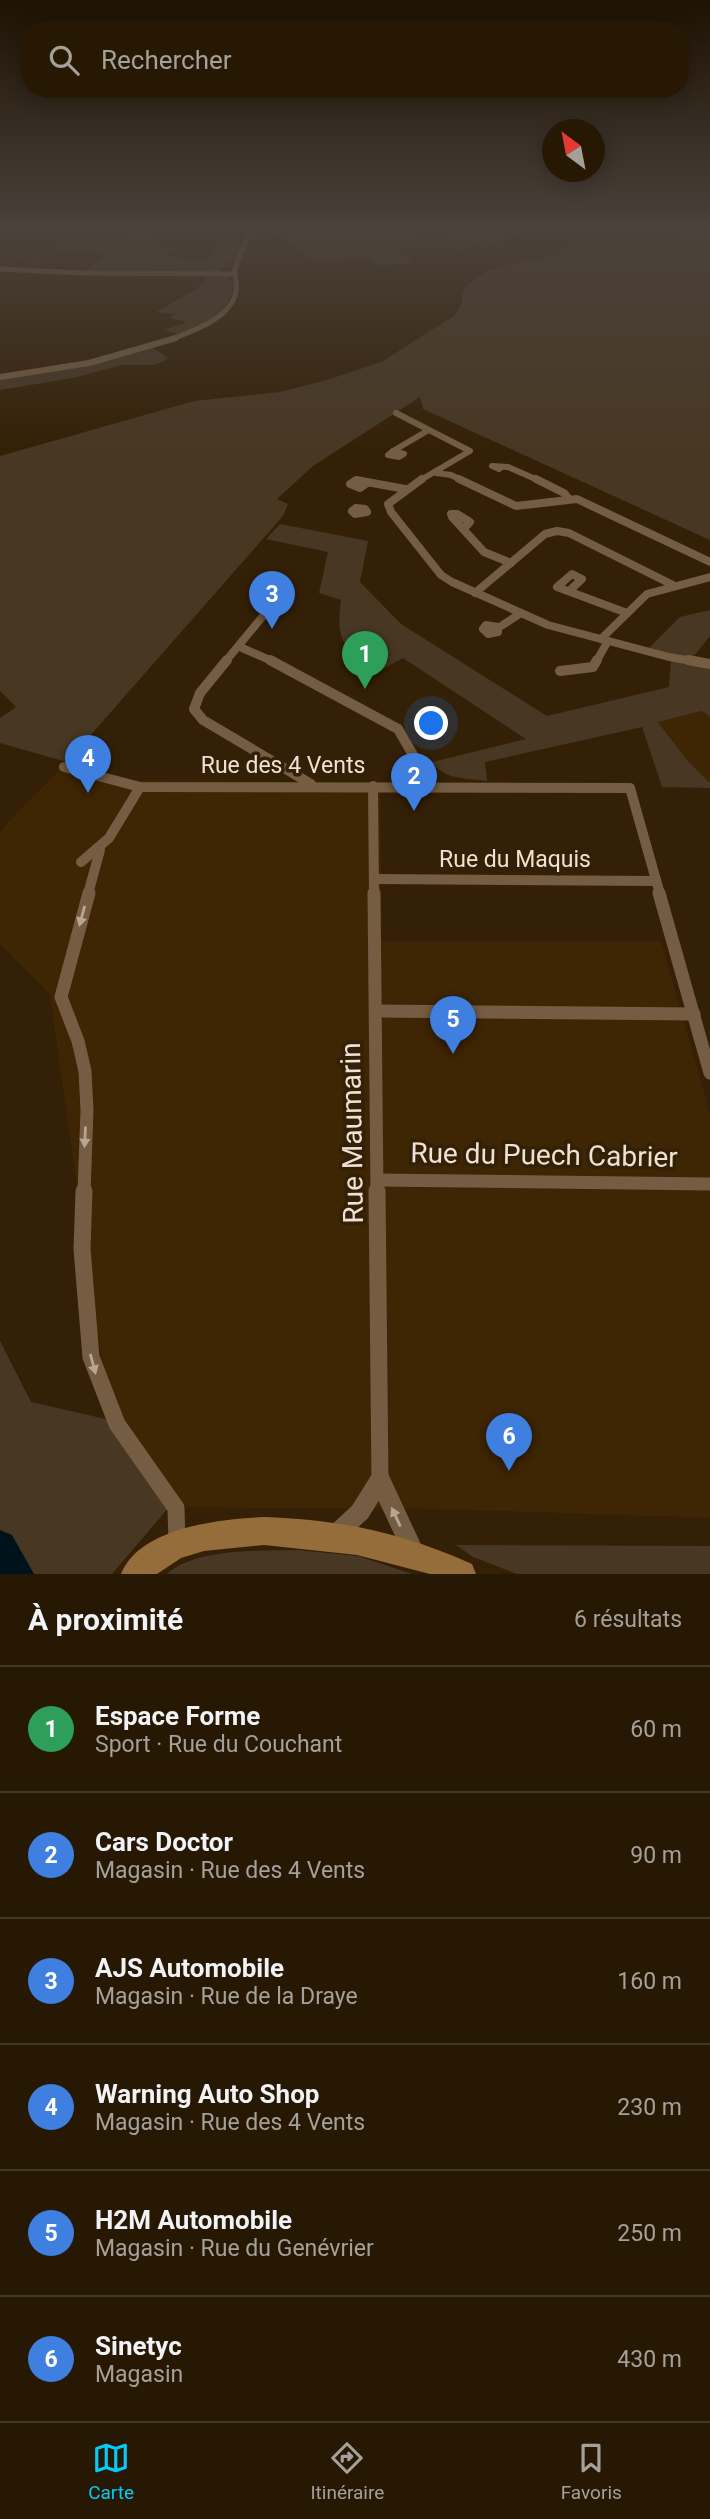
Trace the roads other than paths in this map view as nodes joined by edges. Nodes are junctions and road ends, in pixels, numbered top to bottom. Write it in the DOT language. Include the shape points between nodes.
graph roads {
  1 [pos="233,301"];
  2 [pos="0,377"];
  3 [pos="396,413"];
  4 [pos="427,431"];
  5 [pos="393,451"];
  6 [pos="502,467"];
  7 [pos="436,473"];
  8 [pos="367,483"];
  9 [pos="405,489"];
  10 [pos="569,499"];
  11 [pos="367,511"];
  12 [pos="391,512"];
  13 [pos="464,529"];
  14 [pos="710,562"];
  15 [pos="511,563"];
  16 [pos="710,577"];
  17 [pos="673,585"];
  18 [pos="275,589"];
  19 [pos="569,591"];
  20 [pos="475,593"];
  21 [pos="521,613"];
  22 [pos="627,613"];
  23 [pos="498,628"];
  24 [pos="604,640"];
  25 [pos="240,647"];
  26 [pos="710,664"];
  27 [pos="560,671"];
  28 [pos="64,767"];
  29 [pos="314,786"];
  30 [pos="373,786"];
  31 [pos="423,786"];
  32 [pos="140,787"];
  33 [pos="100,850"];
  34 [pos="81,862"];
  35 [pos="374,879"];
  36 [pos="656,881"];
  37 [pos="376,1011"];
  38 [pos="694,1014"];
  39 [pos="710,1073"];
  40 [pos="377,1180"];
  41 [pos="710,1184"];
  42 [pos="380,1480"];
  43 [pos="334,1536"];
  44 [pos="177,1544"];
  45 [pos="414,1553"];
  46 [pos="140,1569"];
  47 [pos="462,1574"];
  1 -- 2 [label="street" via="199,330 84,363"];
  3 -- 4 [label="street"];
  4 -- 5 [label="street"];
  4 -- 7 [label="street" via="470,452"];
  6 -- 10 [label="street"];
  7 -- 9 [label="street"];
  7 -- 10 [label="street" via="451,475 516,506"];
  8 -- 9 [label="street"];
  9 -- 12 [label="street" via="388,503"];
  10 -- 14 [label="street" via="580,500"];
  11 -- 12 [label="street"];
  12 -- 20 [label="street" via="440,575"];
  13 -- 15 [label="street" via="484,552"];
  15 -- 17 [label="street" via="545,534 564,532"];
  15 -- 20 [label="street"];
  16 -- 17 [label="street"];
  17 -- 22 [label="street" via="647,594"];
  18 -- 25 [label="street" via="273,604"];
  19 -- 22 [label="street"];
  20 -- 21 [label="street"];
  21 -- 23 [label="street"];
  21 -- 24 [label="street"];
  22 -- 24 [label="street"];
  24 -- 26 [label="street"];
  24 -- 27 [label="street" via="593,667"];
  25 -- 29 [label="street" via="200,693 194,709 203,720"];
  25 -- 31 [label="street" via="398,729 420,767"];
  28 -- 32 [label="street, Rue des 4 Vents"];
  29 -- 30 [label="street, Rue des 4 Vents"];
  29 -- 32 [label="street, Rue des 4 Vents"];
  30 -- 31 [label="street, Rue des 4 Vents"];
  30 -- 35 [label="street, Rue Maumarin"];
  31 -- 36 [label="street, Rue des 4 Vents" via="631,788"];
  32 -- 33 [label="street"];
  33 -- 34 [label="street"];
  33 -- 44 [label="street, one-way" via="61,997 85,1071 82,1249 91,1357 117,1424 176,1508 180,1519"];
  35 -- 36 [label="street, Rue du Maquis"];
  35 -- 37 [label="street, Rue Maumarin"];
  36 -- 38 [label="street"];
  37 -- 38 [label="street"];
  37 -- 40 [label="street, Rue Maumarin"];
  38 -- 39 [label="street"];
  40 -- 41 [label="street, Rue du Puech Cabrier"];
  40 -- 42 [label="street, Rue Maumarin"];
  42 -- 43 [label="street" via="360,1512"];
  45 -- 42 [label="street, one-way"];
  43 -- 44 [label="main road" via="261,1532 208,1536"];
  43 -- 45 [label="main road"];
  44 -- 46 [label="main road"];
  45 -- 47 [label="main road"];
}
